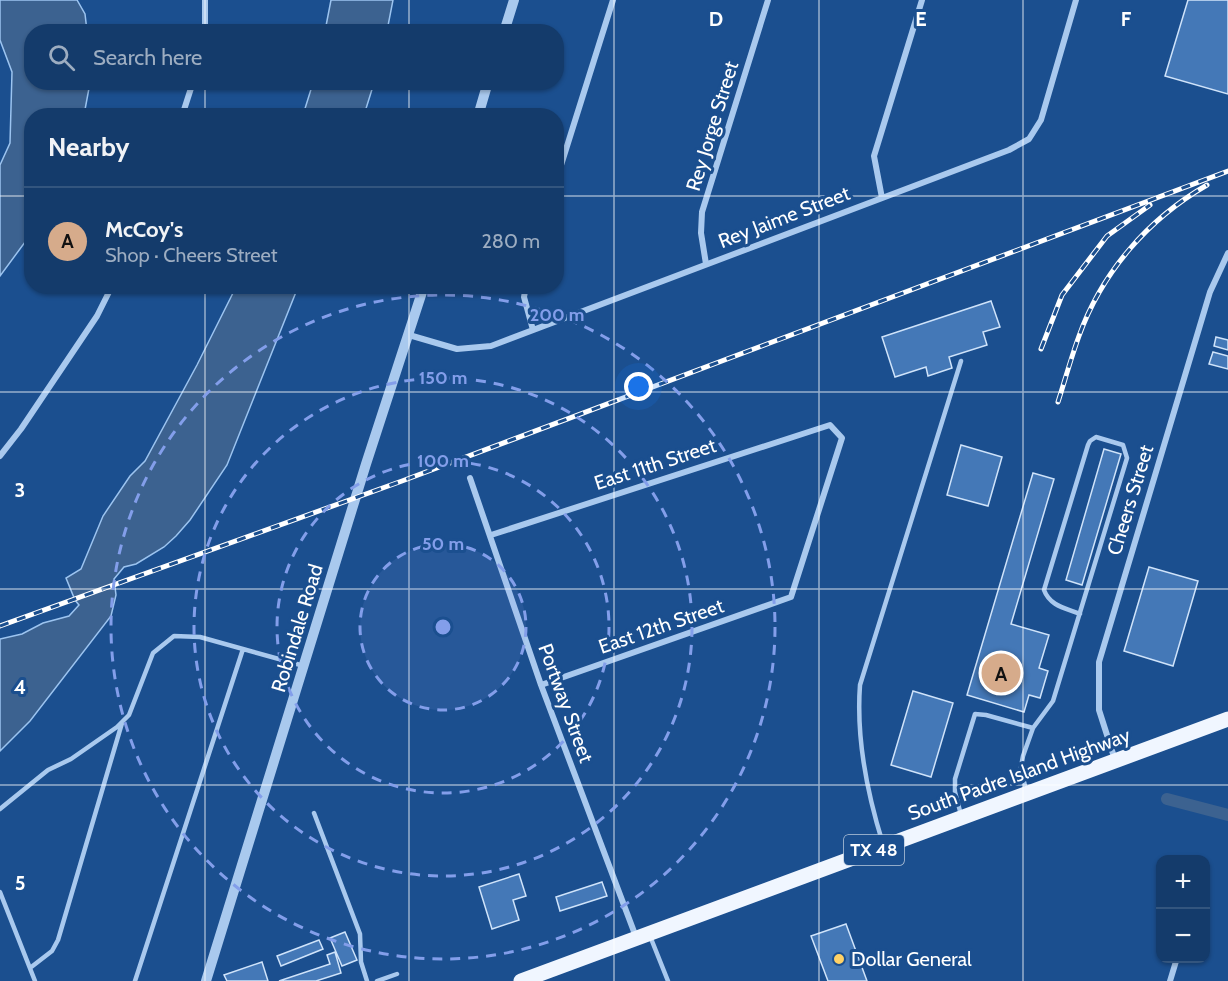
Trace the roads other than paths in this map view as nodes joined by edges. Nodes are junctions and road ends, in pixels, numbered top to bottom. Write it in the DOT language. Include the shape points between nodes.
graph roads {
  1 [pos="205,0"];
  2 [pos="514,0"];
  3 [pos="613,0"];
  4 [pos="768,0"];
  5 [pos="922,0"];
  6 [pos="1076,0"];
  7 [pos="205,24"];
  8 [pos="506,24"];
  9 [pos="191,90"];
  10 [pos="486,90"];
  11 [pos="185,108"];
  12 [pos="480,108"];
  13 [pos="564,156"];
  14 [pos="882,198"];
  15 [pos="1228,253"];
  16 [pos="706,264"];
  17 [pos="108,294"];
  18 [pos="422,294"];
  19 [pos="525,294"];
  20 [pos="533,330"];
  21 [pos="409,335"];
  22 [pos="961,362"];
  23 [pos="0,456"];
  24 [pos="470,478"];
  25 [pos="491,534"];
  26 [pos="791,597"];
  27 [pos="1080,614"];
  28 [pos="243,649"];
  29 [pos="304,666"];
  30 [pos="541,685"];
  31 [pos="1228,719"];
  32 [pos="122,722"];
  33 [pos="1034,728"];
  34 [pos="1115,761"];
  35 [pos="1027,793"];
  36 [pos="0,809"];
  37 [pos="314,813"];
  38 [pos="962,818"];
  39 [pos="883,847"];
  40 [pos="0,892"];
  41 [pos="643,936"];
  42 [pos="1175,963"];
  43 [pos="30,968"];
  44 [pos="397,974"];
  45 [pos="35,981"];
  46 [pos="135,981"];
  47 [pos="206,981"];
  48 [pos="367,981"];
  49 [pos="377,981"];
  50 [pos="521,981"];
  51 [pos="668,981"];
  52 [pos="1170,981"];
  1 -- 7 [label="street"];
  2 -- 8 [label="street"];
  3 -- 13 [label="street"];
  4 -- 16 [label="street, Rey Jorge Street" via="702,212"];
  5 -- 14 [label="street" via="874,156"];
  6 -- 14 [label="street, Rey Jaime Street" via="1041,120 1029,139"];
  9 -- 11 [label="street"];
  10 -- 12 [label="street"];
  14 -- 16 [label="street, Rey Jaime Street"];
  15 -- 34 [label="street, Cheers Street" via="1210,292 1099,662 1099,710"];
  16 -- 20 [label="street, Rey Jaime Street"];
  17 -- 23 [label="street" via="97,316"];
  18 -- 21 [label="street, Robindale Road"];
  19 -- 20 [label="street"];
  20 -- 21 [label="street, Rey Jaime Street" via="491,346 457,349"];
  21 -- 29 [label="street, Robindale Road"];
  22 -- 39 [label="lane" via="860,685 862,751"];
  24 -- 25 [label="street, Portway Street"];
  25 -- 26 [label="street, East 11th Street" via="830,425 842,438"];
  25 -- 30 [label="street, Portway Street"];
  26 -- 30 [label="street, East 12th Street"];
  27 -- 27 [label="lane" via="1127,458 1123,445 1096,437 1088,445 1044,590 1052,604"];
  27 -- 33 [label="lane" via="1053,701"];
  28 -- 29 [label="lane"];
  28 -- 32 [label="lane" via="201,637 174,636 153,653 129,715"];
  28 -- 46 [label="lane"];
  29 -- 47 [label="street, Robindale Road"];
  30 -- 41 [label="street, Portway Street"];
  31 -- 34 [label="main road, South Padre Island Highway / TX 48"];
  32 -- 36 [label="lane" via="71,759 48,770"];
  32 -- 43 [label="lane" via="58,940 52,951"];
  33 -- 35 [label="lane" via="1021,767"];
  33 -- 38 [label="lane" via="975,714 955,780"];
  34 -- 35 [label="main road, South Padre Island Highway / TX 48"];
  35 -- 38 [label="main road, South Padre Island Highway / TX 48"];
  37 -- 48 [label="lane" via="360,934 361,962"];
  38 -- 39 [label="main road, South Padre Island Highway / TX 48"];
  39 -- 41 [label="main road, South Padre Island Highway / TX 48"];
  40 -- 43 [label="lane"];
  41 -- 50 [label="main road, South Padre Island Highway / TX 48"];
  41 -- 51 [label="lane"];
  42 -- 52 [label="street"];
  43 -- 45 [label="lane"];
  44 -- 49 [label="lane"];
}
